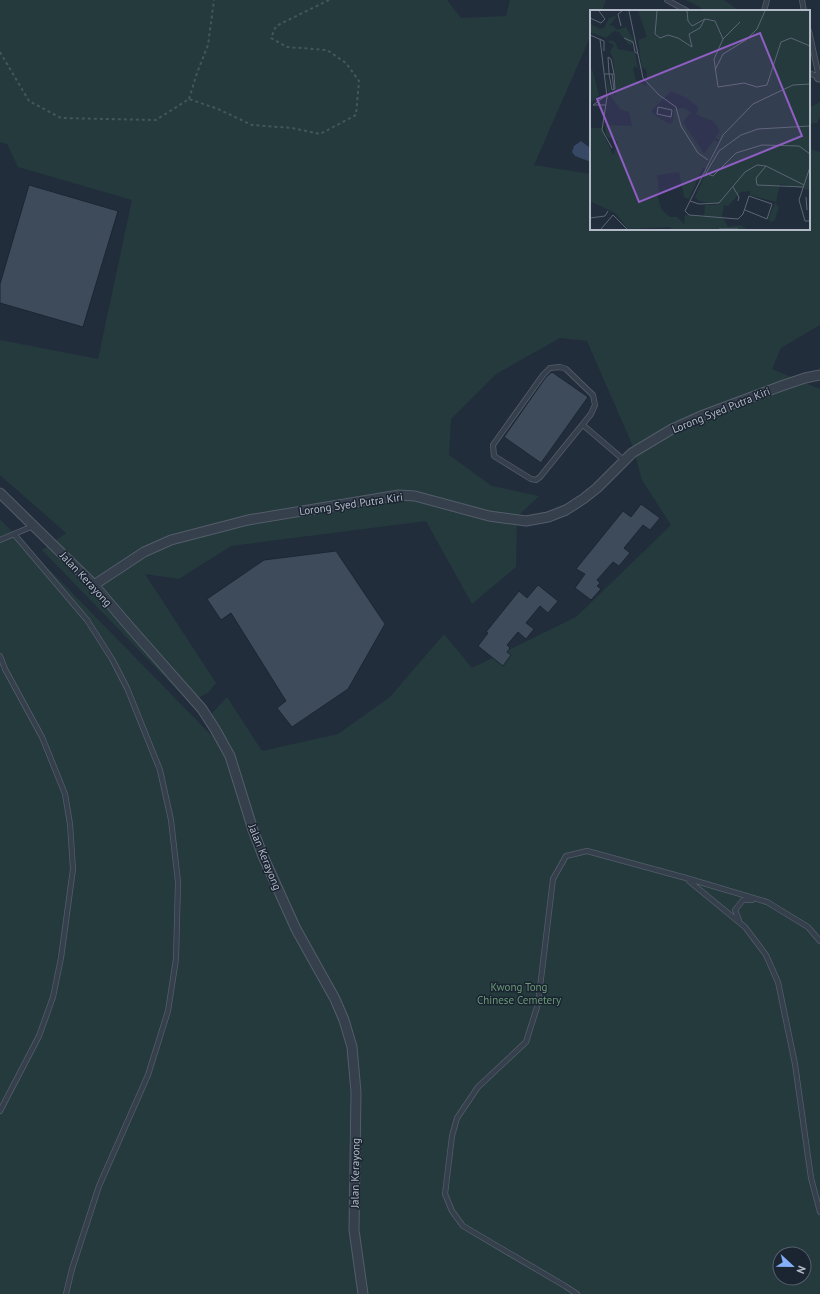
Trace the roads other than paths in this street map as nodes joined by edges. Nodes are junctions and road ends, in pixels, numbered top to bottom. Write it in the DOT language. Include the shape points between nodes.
graph roads {
  1 [pos="667,0"];
  2 [pos="767,0"];
  3 [pos="802,0"];
  4 [pos="685,10"];
  5 [pos="764,10"];
  6 [pos="804,10"];
  7 [pos="810,35"];
  8 [pos="810,73"];
  9 [pos="820,77"];
  10 [pos="820,375"];
  11 [pos="583,424"];
  12 [pos="625,461"];
  13 [pos="0,493"];
  14 [pos="33,526"];
  15 [pos="14,534"];
  16 [pos="0,540"];
  17 [pos="94,585"];
  18 [pos="0,656"];
  19 [pos="686,878"];
  20 [pos="767,902"];
  21 [pos="745,927"];
  22 [pos="820,941"];
  23 [pos="0,1111"];
  24 [pos="820,1212"];
  25 [pos="66,1294"];
  26 [pos="363,1294"];
  27 [pos="577,1294"];
  1 -- 4 [label="lane"];
  2 -- 5 [label="lane"];
  3 -- 6 [label="lane"];
  7 -- 9 [label="lane"];
  8 -- 9 [label="lane"];
  10 -- 12 [label="street, Lorong Syed Putra Kiri" via="784,385 672,428 632,453"];
  11 -- 11 [label="lane" via="536,480 494,456 493,445 550,368 566,369 593,395 595,405"];
  11 -- 12 [label="lane"];
  12 -- 17 [label="street, Lorong Syed Putra Kiri" via="583,499 566,510 548,517 526,521 489,516 415,496 399,496 248,520 171,540 144,552"];
  13 -- 14 [label="street, Jalan Kerayong"];
  14 -- 15 [label="lane"];
  14 -- 17 [label="street, Jalan Kerayong"];
  15 -- 16 [label="lane"];
  15 -- 25 [label="lane" via="87,620 127,688 160,770 171,820 178,882 176,959 168,1011 148,1075 99,1186"];
  17 -- 26 [label="street, Jalan Kerayong" via="202,709 216,729 230,756 253,830 281,896 344,1020 352,1048 356,1092 354,1230"];
  18 -- 23 [label="lane" via="42,737 65,794 73,869 53,998 39,1036"];
  19 -- 20 [label="lane"];
  19 -- 21 [label="lane"];
  19 -- 27 [label="lane" via="587,851 566,856 553,879 538,1004 526,1042 478,1087 457,1118 452,1136 445,1194 452,1211 463,1226"];
  20 -- 21 [label="lane" via="743,900 735,910 737,918"];
  20 -- 22 [label="lane" via="808,927"];
  21 -- 24 [label="lane" via="766,955 778,982 795,1064 811,1178"];
}
